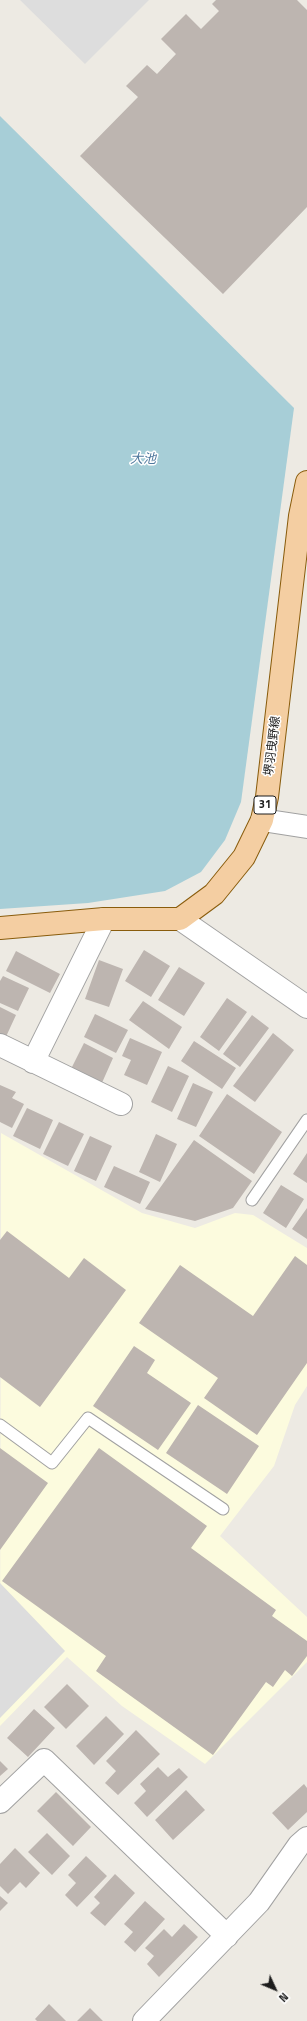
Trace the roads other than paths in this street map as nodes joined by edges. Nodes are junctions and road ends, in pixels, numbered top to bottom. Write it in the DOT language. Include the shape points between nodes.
graph roads {
  1 [pos="307,482"];
  2 [pos="262,820"];
  3 [pos="307,827"];
  4 [pos="104,919"];
  5 [pos="180,919"];
  6 [pos="0,928"];
  7 [pos="307,1007"];
  8 [pos="0,1045"];
  9 [pos="33,1062"];
  10 [pos="121,1104"];
  11 [pos="307,1120"];
  12 [pos="252,1200"];
  13 [pos="0,1425"];
  14 [pos="223,1509"];
  15 [pos="0,1802"];
  16 [pos="307,1838"];
  17 [pos="227,1936"];
  18 [pos="144,2021"];
  1 -- 2 [label="main road, 堺羽曳野線 / 31" via="300,516"];
  2 -- 3 [label="street"];
  2 -- 5 [label="main road, 堺羽曳野線 / 31" via="244,857 214,894"];
  4 -- 5 [label="main road"];
  4 -- 6 [label="main road"];
  4 -- 9 [label="street"];
  5 -- 7 [label="street"];
  8 -- 9 [label="street"];
  9 -- 10 [label="street"];
  11 -- 12 [label="lane"];
  13 -- 14 [label="lane" via="52,1463 88,1418"];
  15 -- 17 [label="street" via="44,1760"];
  16 -- 17 [label="street" via="299,1845 259,1902"];
  17 -- 18 [label="street"];
}
